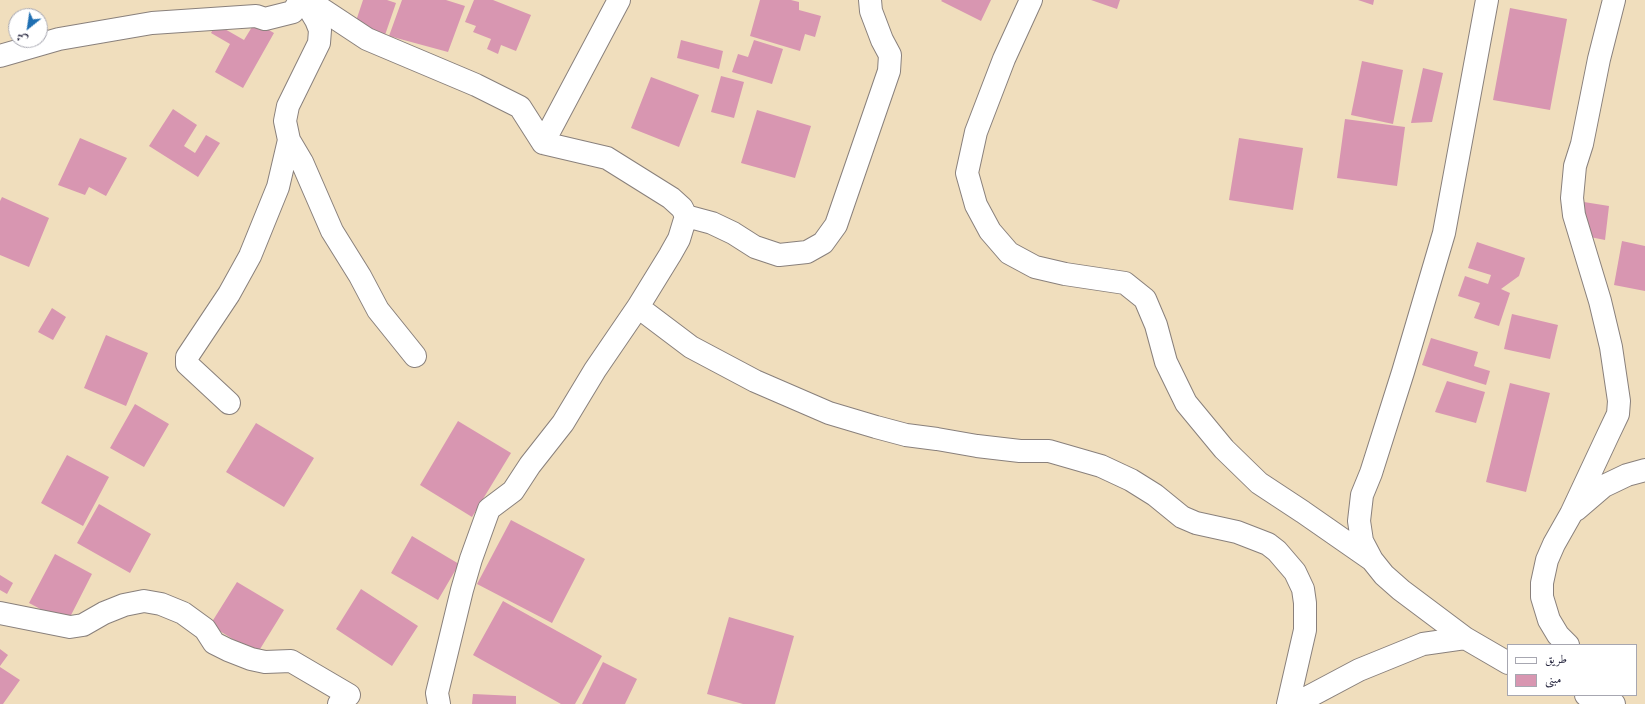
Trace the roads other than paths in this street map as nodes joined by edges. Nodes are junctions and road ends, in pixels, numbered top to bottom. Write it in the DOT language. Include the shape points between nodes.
graph roads {
  1 [pos="300,0"];
  2 [pos="304,0"];
  3 [pos="308,0"];
  4 [pos="619,0"];
  5 [pos="870,0"];
  6 [pos="1031,0"];
  7 [pos="1487,0"];
  8 [pos="1614,0"];
  9 [pos="0,56"];
  10 [pos="289,140"];
  11 [pos="543,143"];
  12 [pos="686,216"];
  13 [pos="638,307"];
  14 [pos="415,356"];
  15 [pos="229,403"];
  16 [pos="1645,470"];
  17 [pos="1572,514"];
  18 [pos="1372,560"];
  19 [pos="0,613"];
  20 [pos="1465,638"];
  21 [pos="1567,644"];
  22 [pos="1507,662"];
  23 [pos="1589,696"];
  24 [pos="1615,696"];
  25 [pos="339,704"];
  26 [pos="439,704"];
  27 [pos="1288,704"];
  28 [pos="1295,704"];
  29 [pos="1614,704"];
  30 [pos="1623,704"];
  1 -- 9 [label="street" via="292,12 264,19 256,16 152,23 59,39"];
  2 -- 10 [label="street" via="320,30 319,42 288,106 285,121"];
  3 -- 11 [label="street" via="367,39 476,84 520,107"];
  4 -- 11 [label="street"];
  5 -- 12 [label="street" via="879,33 890,55 889,72 836,225 824,243 807,252 778,255 755,247 712,223"];
  6 -- 18 [label="street" via="1004,59 976,132 967,173 976,205 990,231 1009,253 1035,267 1125,283 1146,298 1166,362 1186,403 1224,449 1259,484"];
  7 -- 18 [label="street" via="1444,233 1404,372 1372,473 1362,495 1359,521 1362,541"];
  8 -- 17 [label="street" via="1575,166 1572,198 1578,231 1607,327 1615,368 1618,414"];
  10 -- 14 [label="street" via="302,162 332,231 378,310"];
  10 -- 15 [label="street" via="278,187 250,256 229,294 187,357 187,364"];
  11 -- 12 [label="street" via="607,158 671,198 682,208"];
  12 -- 13 [label="street" via="679,239"];
  13 -- 26 [label="street" via="563,423 513,491 489,509 462,590 437,693"];
  13 -- 27 [label="street" via="691,346 755,381 829,413 906,435 1020,451 1049,451 1101,466 1155,495 1182,517 1196,523 1237,532 1268,544 1295,572 1303,589 1305,603 1305,630"];
  16 -- 17 [label="street" via="1604,486"];
  17 -- 21 [label="street" via="1547,560 1542,583 1542,597 1549,620"];
  18 -- 20 [label="street" via="1401,590"];
  19 -- 25 [label="street" via="70,626 83,625 124,605 144,601 161,604 183,613 205,629 214,643 228,650 265,662 292,661 349,695"];
  20 -- 22 [label="street"];
  20 -- 28 [label="street" via="1423,644 1359,670"];
  23 -- 29 [label="street"];
  24 -- 30 [label="street"];
}
